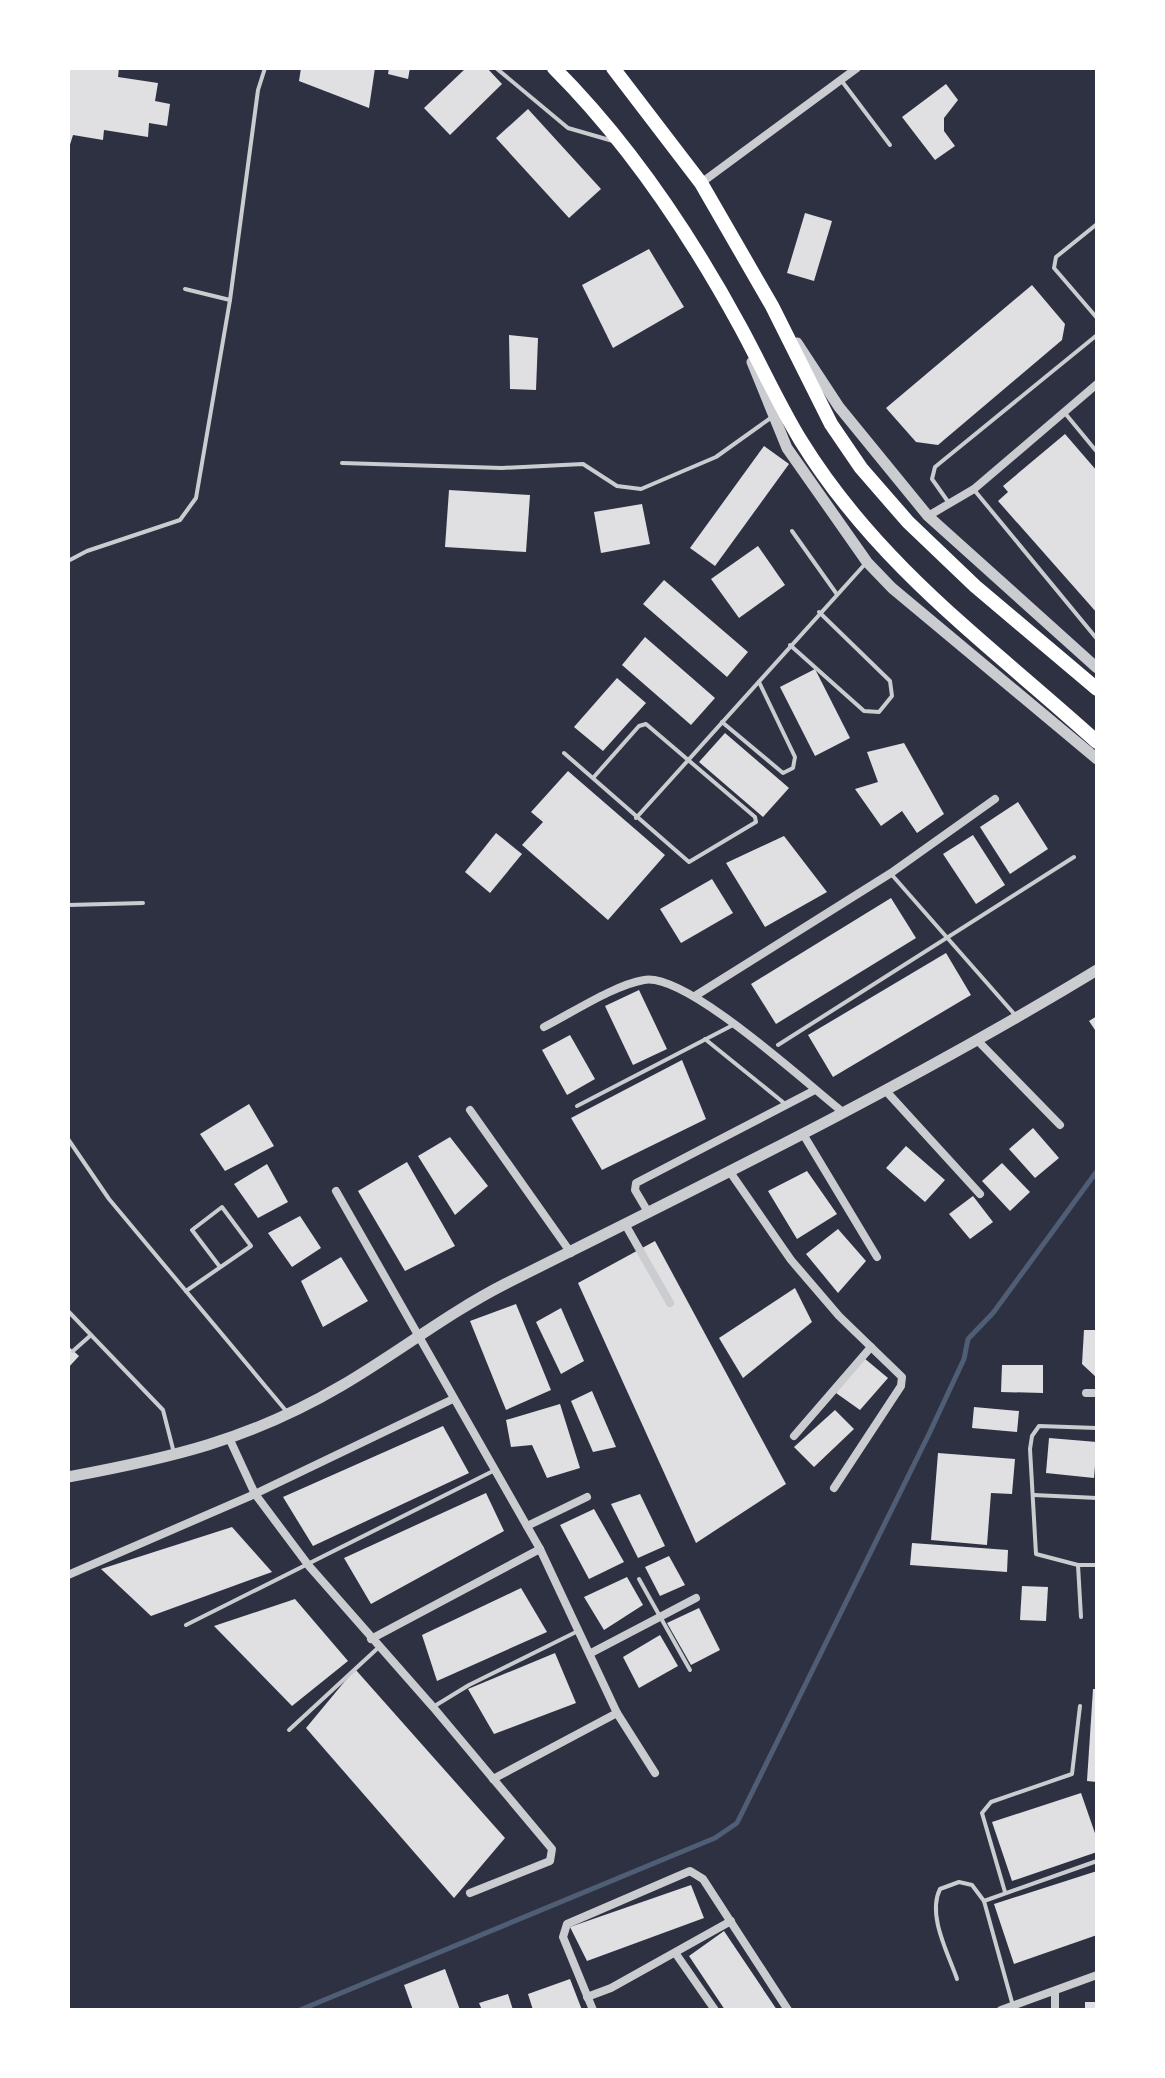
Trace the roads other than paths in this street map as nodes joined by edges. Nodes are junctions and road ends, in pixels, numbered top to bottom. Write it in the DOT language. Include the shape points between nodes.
graph roads {
  1 [pos="265,68"];
  2 [pos="496,68"];
  3 [pos="554,68"];
  4 [pos="613,68"];
  5 [pos="857,68"];
  6 [pos="841,80"];
  7 [pos="617,142"];
  8 [pos="890,145"];
  9 [pos="701,183"];
  10 [pos="1097,224"];
  11 [pos="185,289"];
  12 [pos="68,298"];
  13 [pos="230,300"];
  14 [pos="772,306"];
  15 [pos="68,307"];
  16 [pos="1097,318"];
  17 [pos="739,325"];
  18 [pos="1097,335"];
  19 [pos="1097,384"];
  20 [pos="1064,412"];
  21 [pos="772,417"];
  22 [pos="1097,452"];
  23 [pos="342,463"];
  24 [pos="974,489"];
  25 [pos="949,503"];
  26 [pos="928,516"];
  27 [pos="792,531"];
  28 [pos="68,561"];
  29 [pos="867,562"];
  30 [pos="836,593"];
  31 [pos="819,612"];
  32 [pos="1096,635"];
  33 [pos="790,645"];
  34 [pos="1097,668"];
  35 [pos="759,682"];
  36 [pos="1097,689"];
  37 [pos="722,722"];
  38 [pos="1076,739"];
  39 [pos="1097,742"];
  40 [pos="564,753"];
  41 [pos="690,759"];
  42 [pos="1097,759"];
  43 [pos="593,778"];
  44 [pos="995,799"];
  45 [pos="636,818"];
  46 [pos="1074,857"];
  47 [pos="891,873"];
  48 [pos="143,903"];
  49 [pos="68,905"];
  50 [pos="945,939"];
  51 [pos="1097,970"];
  52 [pos="695,996"];
  53 [pos="1018,1018"];
  54 [pos="733,1025"];
  55 [pos="544,1027"];
  56 [pos="705,1039"];
  57 [pos="978,1041"];
  58 [pos="778,1045"];
  59 [pos="815,1090"];
  60 [pos="886,1091"];
  61 [pos="786,1105"];
  62 [pos="577,1106"];
  63 [pos="470,1110"];
  64 [pos="844,1113"];
  65 [pos="1060,1125"];
  66 [pos="803,1134"];
  67 [pos="68,1139"];
  68 [pos="730,1172"];
  69 [pos="336,1191"];
  70 [pos="980,1194"];
  71 [pos="648,1212"];
  72 [pos="625,1224"];
  73 [pos="571,1253"];
  74 [pos="877,1257"];
  75 [pos="220,1267"];
  76 [pos="186,1291"];
  77 [pos="670,1303"];
  78 [pos="68,1311"];
  79 [pos="91,1335"];
  80 [pos="420,1337"];
  81 [pos="871,1347"];
  82 [pos="73,1351"];
  83 [pos="1086,1393"];
  84 [pos="1097,1393"];
  85 [pos="453,1399"];
  86 [pos="289,1414"];
  87 [pos="1097,1428"];
  88 [pos="794,1436"];
  89 [pos="230,1440"];
  90 [pos="174,1457"];
  91 [pos="496,1469"];
  92 [pos="68,1477"];
  93 [pos="834,1488"];
  94 [pos="255,1494"];
  95 [pos="1034,1495"];
  96 [pos="587,1497"];
  97 [pos="1097,1498"];
  98 [pos="527,1526"];
  99 [pos="540,1549"];
  100 [pos="1078,1565"];
  101 [pos="1097,1565"];
  102 [pos="309,1566"];
  103 [pos="68,1575"];
  104 [pos="639,1579"];
  105 [pos="696,1598"];
  106 [pos="1081,1617"];
  107 [pos="659,1618"];
  108 [pos="186,1625"];
  109 [pos="580,1630"];
  110 [pos="371,1639"];
  111 [pos="379,1647"];
  112 [pos="591,1653"];
  113 [pos="690,1670"];
  114 [pos="1080,1706"];
  115 [pos="433,1707"];
  116 [pos="617,1713"];
  117 [pos="289,1730"];
  118 [pos="655,1773"];
  119 [pos="493,1779"];
  120 [pos="1097,1861"];
  121 [pos="1005,1892"];
  122 [pos="470,1893"];
  123 [pos="984,1901"];
  124 [pos="731,1921"];
  125 [pos="676,1954"];
  126 [pos="1097,1975"];
  127 [pos="957,1979"];
  128 [pos="1055,1992"];
  129 [pos="587,1997"];
  130 [pos="1013,2006"];
  131 [pos="593,2010"];
  132 [pos="715,2010"];
  133 [pos="788,2010"];
  134 [pos="1001,2010"];
  135 [pos="1055,2010"];
  1 -- 13 [label="lane"];
  2 -- 7 [label="lane" via="568,128"];
  3 -- 7 [label="main road"];
  4 -- 9 [label="main road"];
  5 -- 6 [label="street"];
  6 -- 8 [label="lane"];
  6 -- 9 [label="street"];
  7 -- 17 [label="main road" via="664,203"];
  9 -- 14 [label="main road"];
  10 -- 16 [label="lane" via="1056,257 1054,268"];
  11 -- 13 [label="lane"];
  12 -- 15 [label="lane"];
  13 -- 28 [label="lane" via="196,498 180,520"];
  14 -- 26 [label="street" via="839,407"];
  14 -- 36 [label="main road" via="831,424 861,468 975,586"];
  17 -- 21 [label="street"];
  17 -- 39 [label="main road" via="801,441 893,561"];
  18 -- 25 [label="lane" via="935,467 932,479"];
  19 -- 20 [label="street"];
  20 -- 22 [label="lane"];
  20 -- 24 [label="street"];
  21 -- 23 [label="lane" via="716,457 641,489 617,486 583,464 502,468"];
  21 -- 29 [label="street" via="787,448"];
  24 -- 25 [label="street"];
  24 -- 32 [label="lane"];
  25 -- 26 [label="street"];
  26 -- 34 [label="street"];
  27 -- 30 [label="lane"];
  29 -- 30 [label="lane"];
  29 -- 38 [label="street"];
  30 -- 31 [label="lane"];
  31 -- 33 [label="lane"];
  31 -- 33 [label="lane" via="890,681 892,696 879,712 864,711"];
  33 -- 35 [label="lane"];
  35 -- 37 [label="lane"];
  35 -- 37 [label="lane" via="795,757 793,768 783,773"];
  37 -- 41 [label="lane"];
  38 -- 39 [label="street"];
  38 -- 42 [label="street"];
  40 -- 43 [label="lane"];
  41 -- 43 [label="lane" via="646,724"];
  41 -- 45 [label="lane"];
  41 -- 45 [label="lane" via="756,822 689,862"];
  43 -- 45 [label="lane"];
  44 -- 47 [label="street"];
  46 -- 50 [label="lane"];
  47 -- 50 [label="lane"];
  47 -- 52 [label="street"];
  48 -- 49 [label="lane"];
  50 -- 53 [label="lane"];
  50 -- 58 [label="lane"];
  51 -- 53 [label="street"];
  52 -- 54 [label="street"];
  52 -- 55 [label="street" via="646,979"];
  53 -- 57 [label="street"];
  54 -- 56 [label="lane"];
  54 -- 59 [label="street"];
  56 -- 61 [label="lane"];
  56 -- 62 [label="lane"];
  57 -- 60 [label="street"];
  57 -- 65 [label="street"];
  59 -- 61 [label="street"];
  59 -- 64 [label="street"];
  60 -- 64 [label="street"];
  60 -- 70 [label="street"];
  61 -- 71 [label="street" via="636,1183"];
  63 -- 73 [label="street"];
  64 -- 66 [label="street"];
  66 -- 68 [label="street"];
  66 -- 74 [label="street"];
  67 -- 76 [label="lane" via="109,1199"];
  68 -- 71 [label="street"];
  68 -- 81 [label="street" via="791,1260"];
  69 -- 80 [label="street"];
  71 -- 72 [label="street"];
  72 -- 73 [label="street"];
  72 -- 77 [label="street"];
  73 -- 80 [label="street" via="502,1286"];
  75 -- 75 [label="lane" via="251,1246 222,1207 192,1230"];
  75 -- 76 [label="lane"];
  76 -- 86 [label="lane"];
  78 -- 79 [label="lane"];
  79 -- 82 [label="lane"];
  79 -- 90 [label="lane" via="163,1410"];
  80 -- 85 [label="street"];
  80 -- 86 [label="street"];
  81 -- 88 [label="street"];
  81 -- 93 [label="street" via="903,1381"];
  83 -- 84 [label="street"];
  85 -- 91 [label="street"];
  85 -- 94 [label="street"];
  86 -- 89 [label="street"];
  87 -- 95 [label="lane" via="1039,1426 1030,1449"];
  89 -- 90 [label="street"];
  89 -- 94 [label="street"];
  90 -- 92 [label="street"];
  91 -- 98 [label="street"];
  91 -- 102 [label="lane"];
  94 -- 102 [label="street"];
  94 -- 103 [label="street"];
  95 -- 97 [label="lane"];
  95 -- 100 [label="lane" via="1036,1554"];
  96 -- 98 [label="street"];
  98 -- 99 [label="street"];
  99 -- 109 [label="street"];
  99 -- 110 [label="street"];
  100 -- 101 [label="lane"];
  100 -- 106 [label="lane"];
  102 -- 108 [label="lane"];
  102 -- 110 [label="street"];
  104 -- 107 [label="lane"];
  105 -- 107 [label="street"];
  107 -- 112 [label="street"];
  107 -- 113 [label="lane"];
  109 -- 112 [label="street"];
  109 -- 115 [label="lane"];
  110 -- 111 [label="street"];
  111 -- 115 [label="street"];
  111 -- 117 [label="lane"];
  112 -- 116 [label="street"];
  114 -- 121 [label="lane" via="1072,1774 991,1802 982,1813"];
  115 -- 119 [label="street"];
  116 -- 118 [label="street"];
  116 -- 119 [label="street"];
  119 -- 122 [label="street" via="552,1855 550,1861"];
  120 -- 121 [label="lane"];
  121 -- 123 [label="lane"];
  123 -- 127 [label="lane" via="972,1885 959,1882 940,1889 936,1898 935,1912"];
  123 -- 130 [label="lane"];
  124 -- 125 [label="street"];
  124 -- 129 [label="street" via="703,1879 690,1871 567,1924 563,1937"];
  124 -- 133 [label="street"];
  125 -- 129 [label="street"];
  125 -- 132 [label="street"];
  126 -- 128 [label="street"];
  128 -- 130 [label="street"];
  128 -- 135 [label="street"];
  129 -- 131 [label="street"];
  130 -- 134 [label="street"];
}
